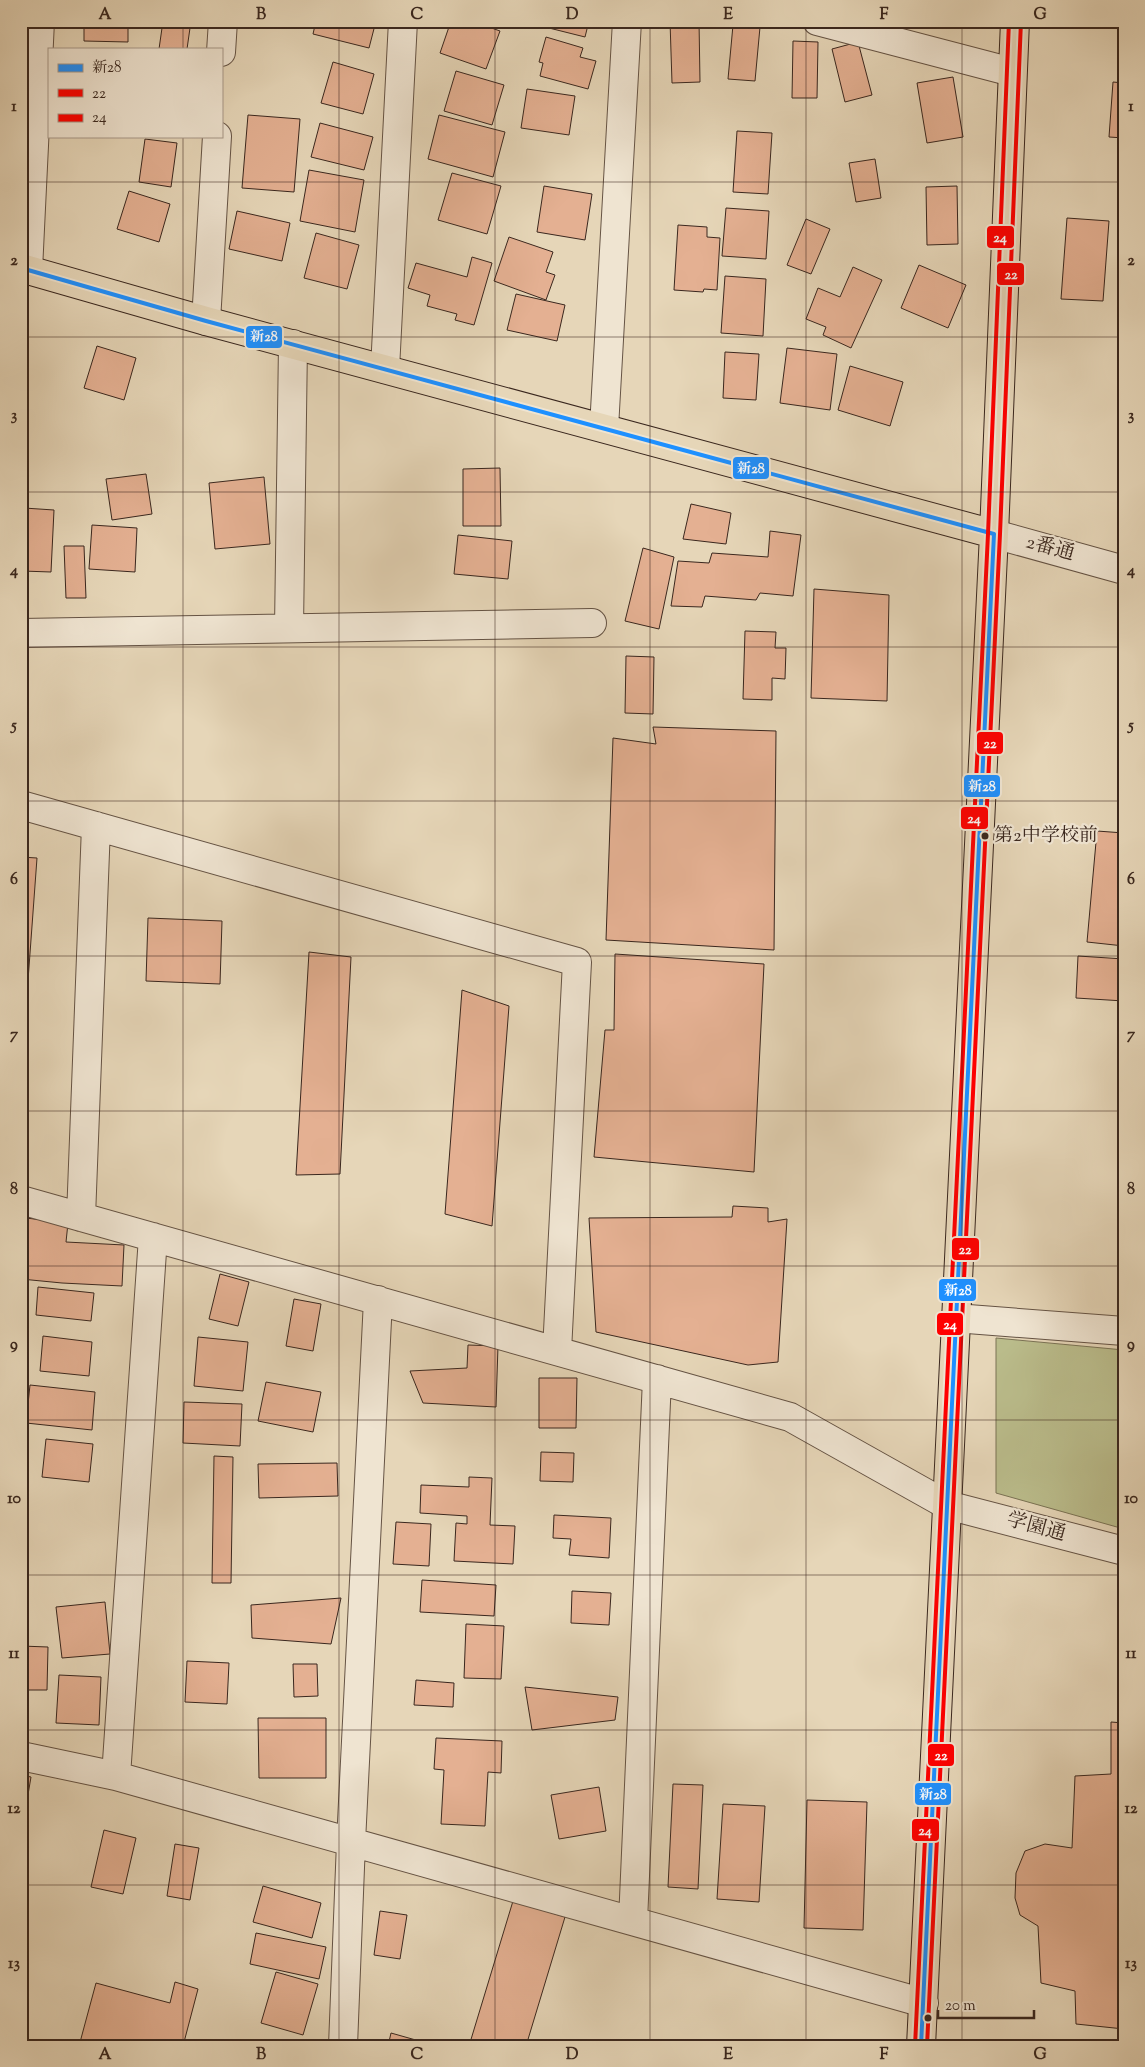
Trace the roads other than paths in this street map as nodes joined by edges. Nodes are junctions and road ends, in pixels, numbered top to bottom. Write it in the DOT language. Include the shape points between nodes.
graph roads {
  1 [pos="40,21"];
  2 [pos="223,21"];
  3 [pos="403,21"];
  4 [pos="627,21"];
  5 [pos="816,21"];
  6 [pos="1015,21"];
  7 [pos="221,48"];
  8 [pos="1012,72"];
  9 [pos="217,138"];
  10 [pos="25,269"];
  11 [pos="206,321"];
  12 [pos="293,344"];
  13 [pos="385,369"];
  14 [pos="604,428"];
  15 [pos="994,534"];
  16 [pos="1124,570"];
  17 [pos="592,623"];
  18 [pos="289,628"];
  19 [pos="21,633"];
  20 [pos="21,805"];
  21 [pos="96,826"];
  22 [pos="21,1200"];
  23 [pos="81,1217"];
  24 [pos="153,1237"];
  25 [pos="378,1300"];
  26 [pos="955,1318"];
  27 [pos="1124,1331"];
  28 [pos="556,1351"];
  29 [pos="657,1379"];
  30 [pos="947,1505"];
  31 [pos="1124,1551"];
  32 [pos="21,1756"];
  33 [pos="116,1776"];
  34 [pos="351,1842"];
  35 [pos="633,1921"];
  36 [pos="924,2003"];
  37 [pos="343,2046"];
  38 [pos="921,2046"];
  1 -- 10 [label="street"];
  2 -- 7 [label="street"];
  3 -- 13 [label="street"];
  4 -- 14 [label="street"];
  5 -- 8 [label="street"];
  6 -- 8 [label="main road"];
  8 -- 15 [label="main road"];
  9 -- 11 [label="street"];
  10 -- 11 [label="main road, 2番通"];
  11 -- 12 [label="main road, 2番通"];
  12 -- 13 [label="main road, 2番通"];
  12 -- 18 [label="street"];
  13 -- 14 [label="main road, 2番通"];
  14 -- 15 [label="main road, 2番通"];
  15 -- 16 [label="street, 2番通"];
  15 -- 26 [label="main road"];
  17 -- 18 [label="street"];
  18 -- 19 [label="street"];
  20 -- 21 [label="street"];
  21 -- 23 [label="street"];
  21 -- 28 [label="street" via="577,962"];
  22 -- 23 [label="street, 学園通"];
  23 -- 24 [label="street, 学園通"];
  24 -- 25 [label="street, 学園通"];
  24 -- 33 [label="street"];
  25 -- 28 [label="street, 学園通"];
  25 -- 34 [label="street"];
  26 -- 27 [label="street"];
  26 -- 30 [label="main road"];
  28 -- 29 [label="street, 学園通"];
  29 -- 30 [label="street, 学園通" via="790,1417"];
  29 -- 35 [label="street"];
  30 -- 31 [label="street, 学園通"];
  30 -- 36 [label="main road"];
  32 -- 33 [label="street"];
  33 -- 34 [label="street"];
  34 -- 35 [label="street"];
  34 -- 37 [label="street"];
  35 -- 36 [label="street"];
  36 -- 38 [label="main road"];
}
